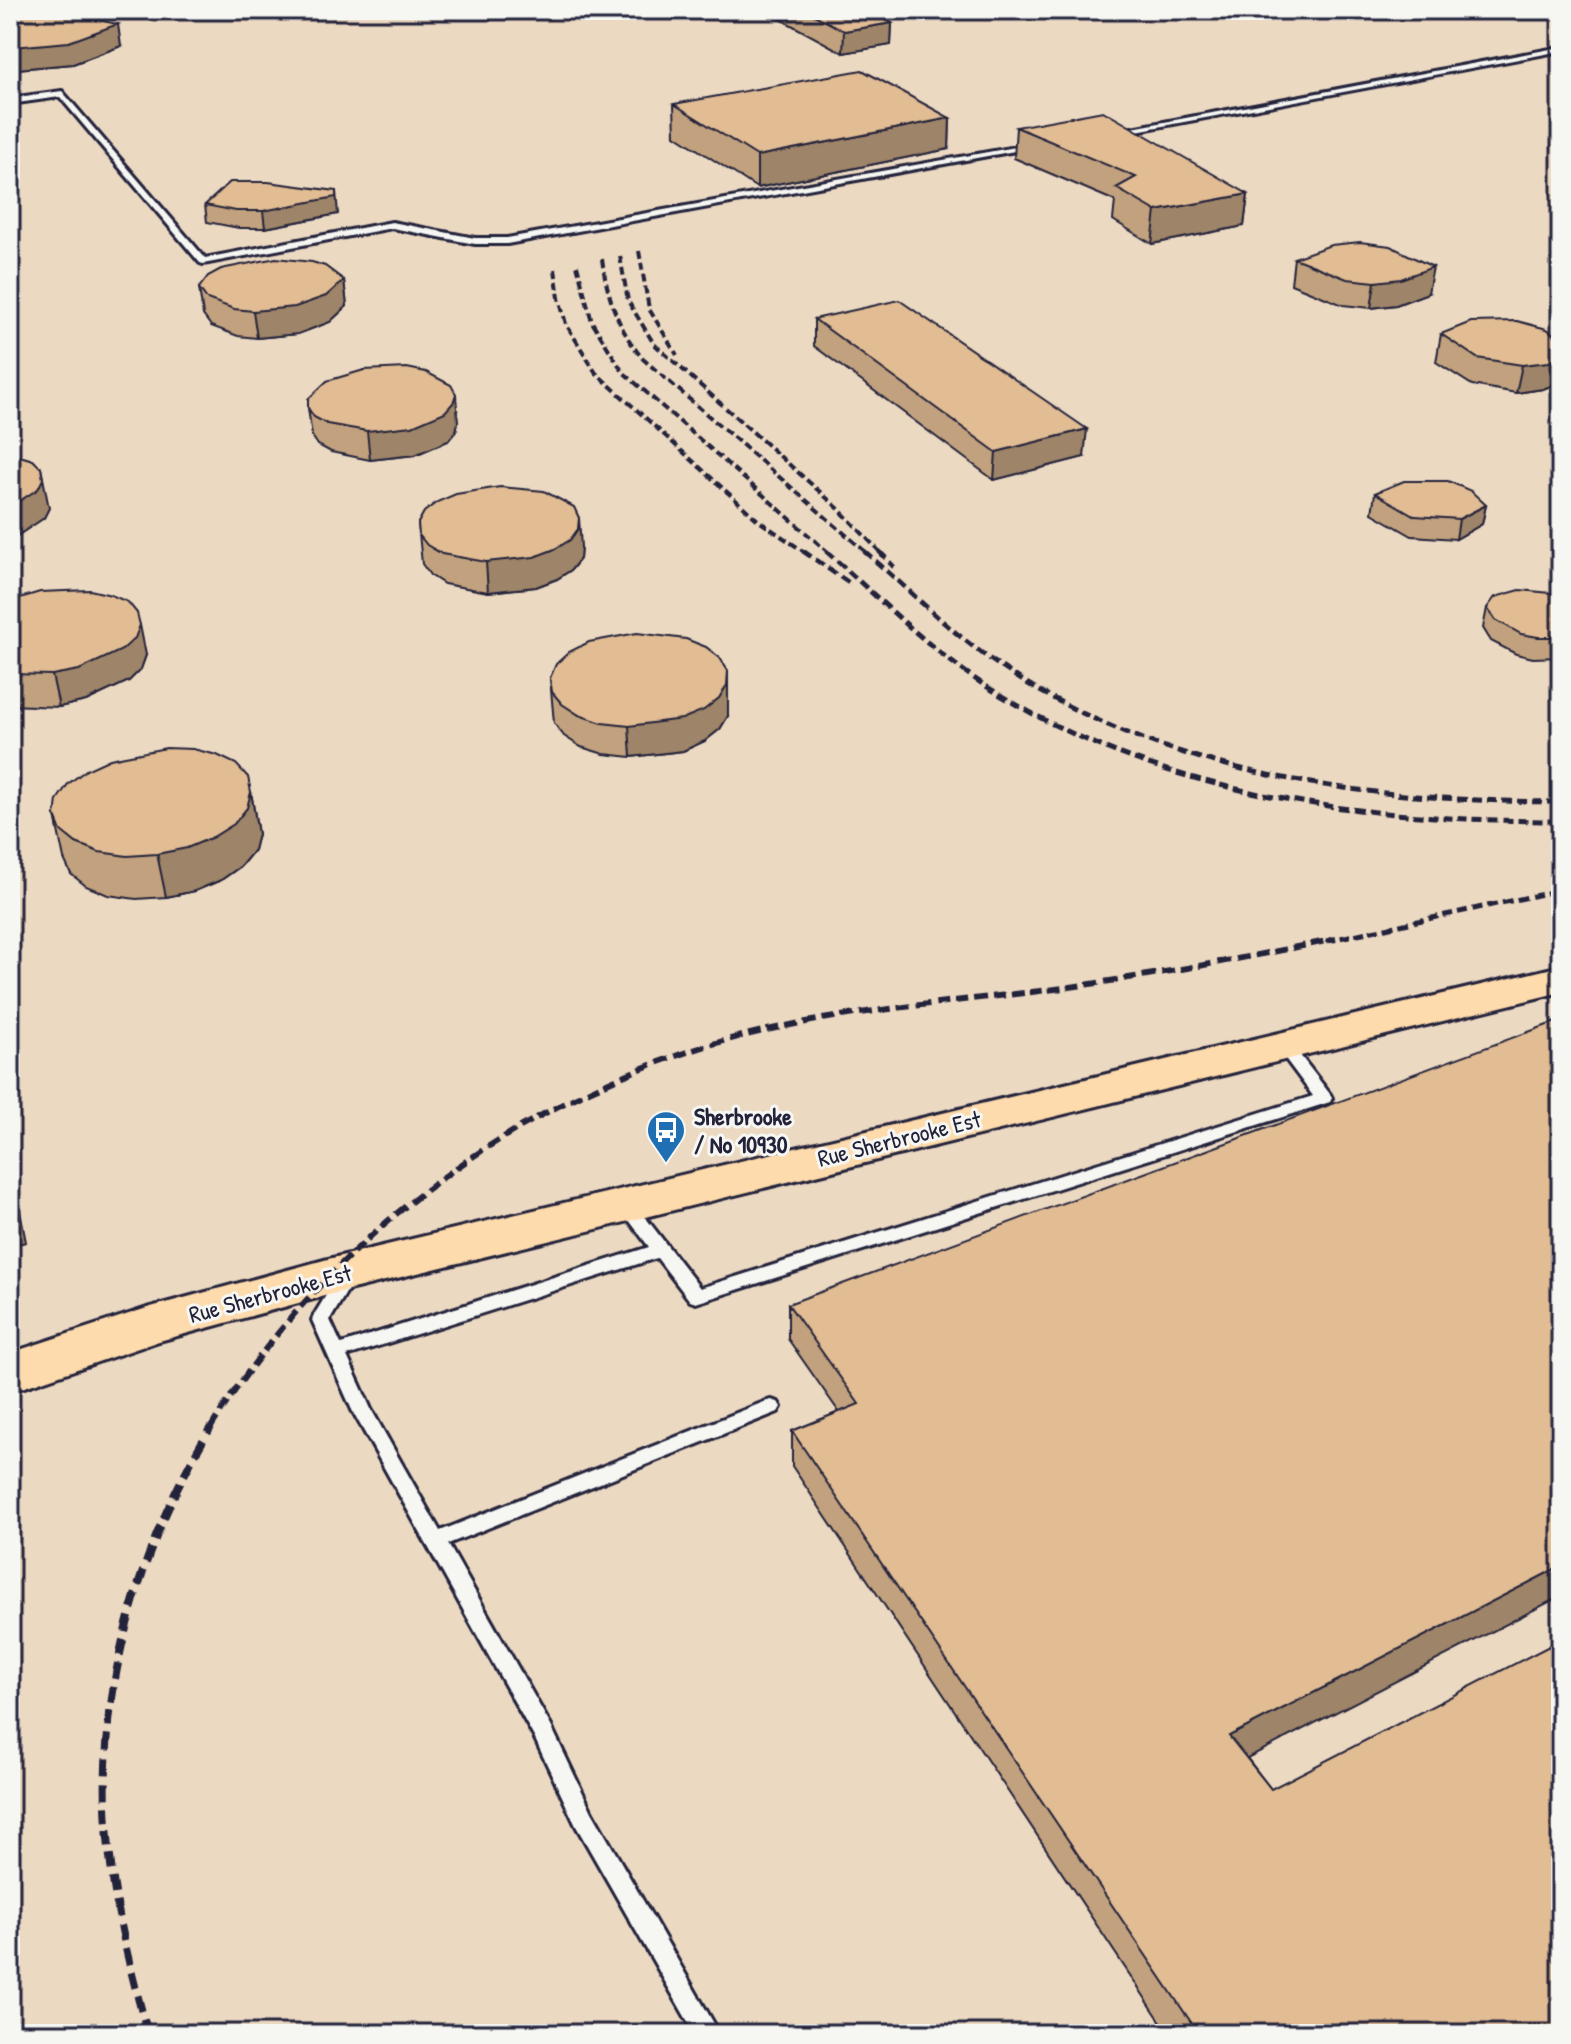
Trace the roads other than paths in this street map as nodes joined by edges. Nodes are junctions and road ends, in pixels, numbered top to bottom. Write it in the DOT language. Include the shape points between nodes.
graph roads {
  1 [pos="1561,49"];
  2 [pos="10,101"];
  3 [pos="1108,133"];
  4 [pos="1045,145"];
  5 [pos="1561,979"];
  6 [pos="1283,1045"];
  7 [pos="626,1204"];
  8 [pos="661,1250"];
  9 [pos="349,1272"];
  10 [pos="336,1352"];
  11 [pos="10,1373"];
  12 [pos="771,1407"];
  13 [pos="435,1541"];
  14 [pos="708,2034"];
  1 -- 3 [label="lane"];
  2 -- 4 [label="lane" via="62,94 203,261 392,225 475,241 507,241"];
  5 -- 6 [label="main road, Rue Sherbrooke Est"];
  6 -- 7 [label="main road, Rue Sherbrooke Est"];
  6 -- 8 [label="lane" via="1324,1098 696,1296"];
  7 -- 8 [label="lane"];
  7 -- 9 [label="main road, Rue Sherbrooke Est"];
  8 -- 10 [label="lane"];
  9 -- 10 [label="lane" via="321,1320"];
  9 -- 11 [label="main road, Rue Sherbrooke Est" via="147,1326"];
  10 -- 13 [label="lane"];
  12 -- 13 [label="lane"];
  13 -- 14 [label="lane" via="543,1733 584,1819"];
}
